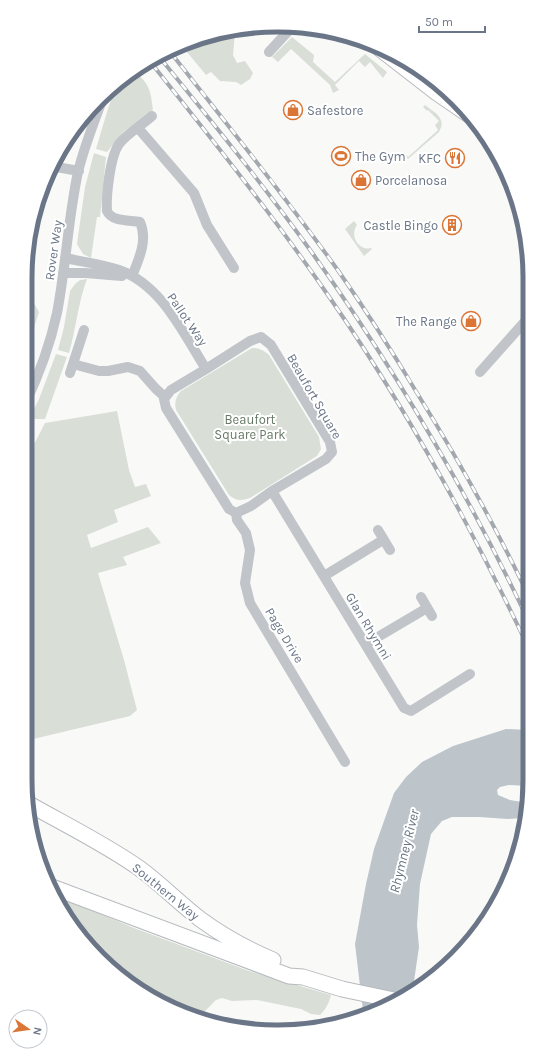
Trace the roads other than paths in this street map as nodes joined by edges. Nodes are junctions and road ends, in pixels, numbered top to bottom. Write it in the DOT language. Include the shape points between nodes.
graph roads {
  1 [pos="287,33"];
  2 [pos="269,52"];
  3 [pos="403,67"];
  4 [pos="445,98"];
  5 [pos="99,110"];
  6 [pos="152,116"];
  7 [pos="138,128"];
  8 [pos="58,168"];
  9 [pos="78,172"];
  10 [pos="65,258"];
  11 [pos="234,268"];
  12 [pos="63,273"];
  13 [pos="132,276"];
  14 [pos="523,324"];
  15 [pos="84,330"];
  16 [pos="204,366"];
  17 [pos="480,372"];
  18 [pos="32,389"];
  19 [pos="165,397"];
  20 [pos="272,491"];
  21 [pos="236,513"];
  22 [pos="378,530"];
  23 [pos="383,540"];
  24 [pos="390,550"];
  25 [pos="324,576"];
  26 [pos="421,597"];
  27 [pos="366,644"];
  28 [pos="470,674"];
  29 [pos="345,762"];
  30 [pos="34,807"];
  31 [pos="57,888"];
  32 [pos="303,977"];
  33 [pos="388,999"];
  1 -- 2 [label="street"];
  3 -- 4 [label="main road"];
  5 -- 9 [label="street, Rover Way"];
  6 -- 7 [label="street"];
  7 -- 11 [label="street" via="194,193 207,225"];
  7 -- 13 [label="street" via="128,135 112,157 106,206 106,211 112,217 140,222 143,229 141,252"];
  8 -- 9 [label="street"];
  9 -- 10 [label="street, Rover Way"];
  10 -- 12 [label="street, Rover Way"];
  10 -- 13 [label="street, Pallot Way" via="118,270"];
  12 -- 13 [label="street"];
  12 -- 18 [label="street, Rover Way" via="57,314 48,348"];
  13 -- 16 [label="street, Pallot Way" via="152,290"];
  14 -- 17 [label="street"];
  15 -- 19 [label="street" via="72,368 108,371 128,367 140,371"];
  16 -- 19 [label="street, Beaufort Square"];
  16 -- 20 [label="street, Beaufort Square" via="250,340 261,337 271,345 330,442 332,452 326,459"];
  19 -- 21 [label="street" via="166,408 229,509"];
  20 -- 21 [label="street, Beaufort Square"];
  20 -- 25 [label="street, Glan Rhymni"];
  21 -- 29 [label="street, Page Drive" via="237,520 246,533 250,550 245,583 250,602"];
  22 -- 23 [label="street"];
  23 -- 24 [label="street"];
  23 -- 25 [label="street"];
  25 -- 27 [label="street, Glan Rhymni"];
  26 -- 27 [label="street" via="430,612"];
  27 -- 28 [label="street, Glan Rhymni" via="404,708 411,711"];
  30 -- 32 [label="main road, Southern Way" via="129,861 226,937 293,969"];
  31 -- 32 [label="main road, Southern Way" via="289,976"];
  32 -- 33 [label="main road, Southern Way"];
}
